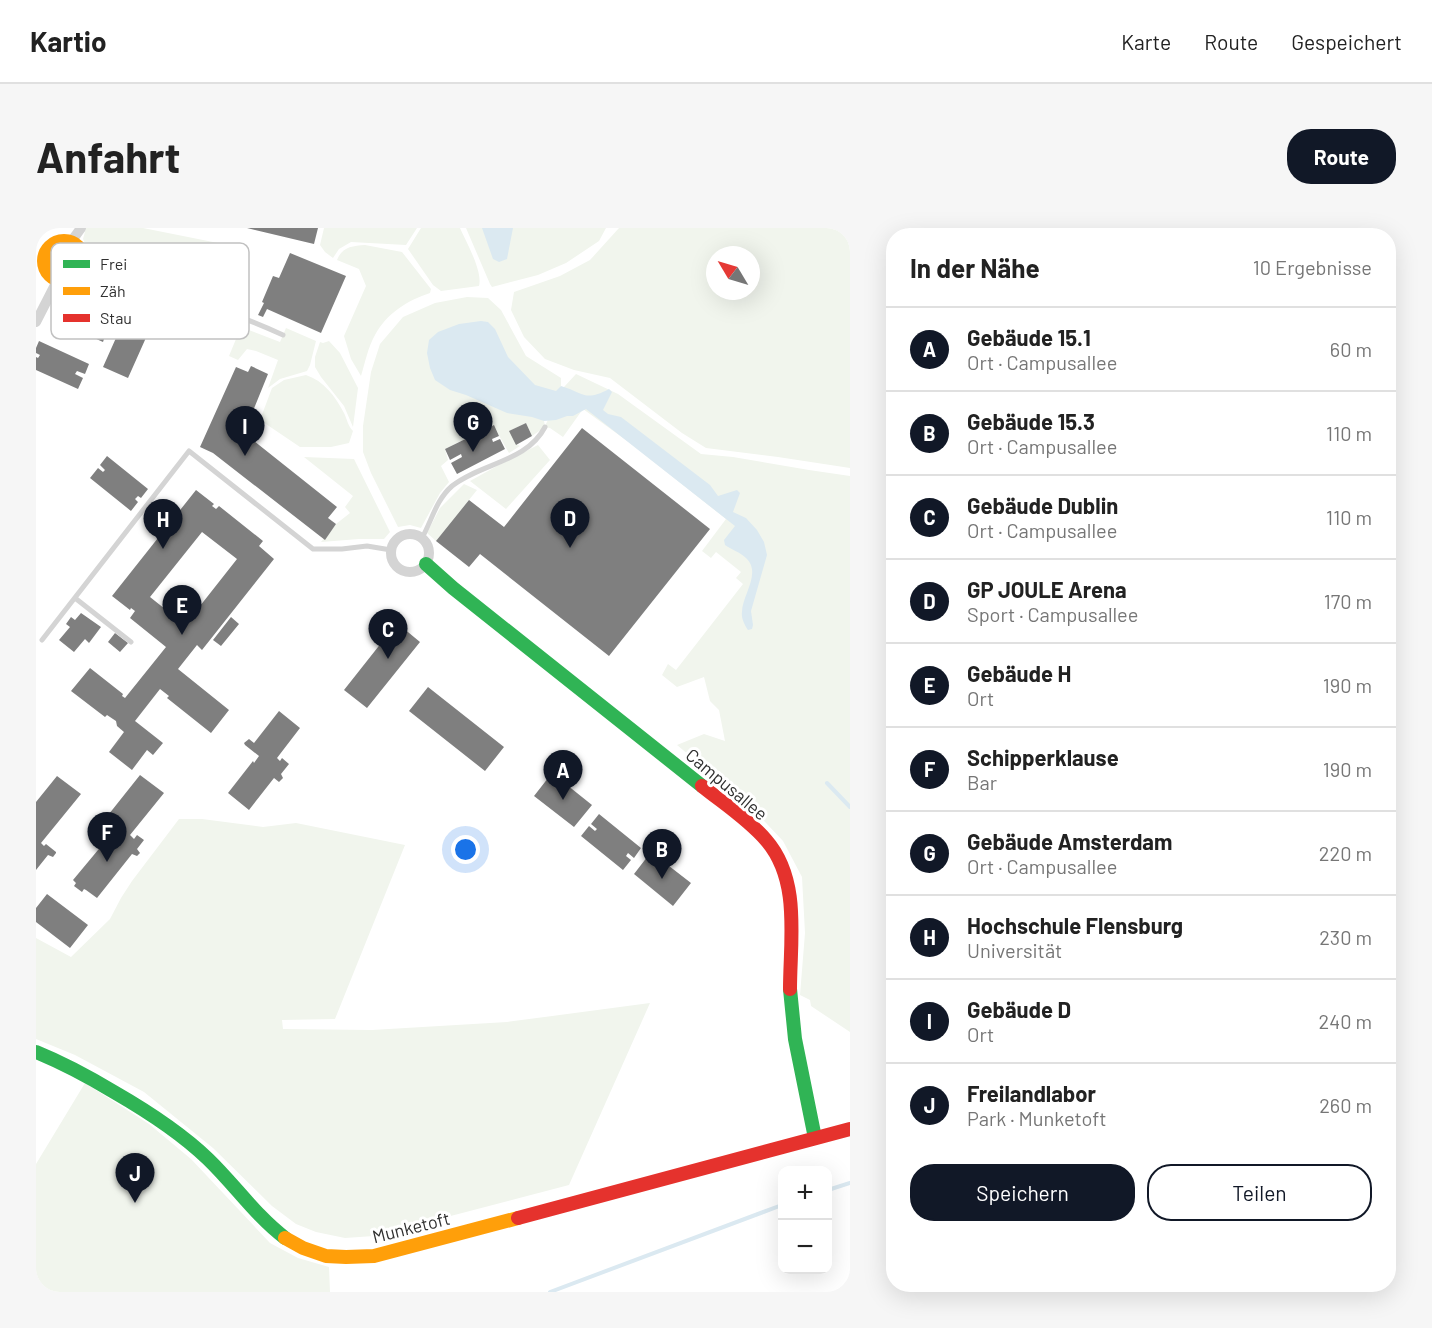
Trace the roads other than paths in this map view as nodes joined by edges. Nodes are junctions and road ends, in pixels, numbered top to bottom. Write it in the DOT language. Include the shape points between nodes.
graph roads {
  1 [pos="81,228"];
  2 [pos="72,242"];
  3 [pos="57,243"];
  4 [pos="51,246"];
  5 [pos="51,277"];
  6 [pos="51,293"];
  7 [pos="249,320"];
  8 [pos="36,322"];
  9 [pos="283,335"];
  10 [pos="545,427"];
  11 [pos="422,538"];
  12 [pos="391,550"];
  13 [pos="426,564"];
  14 [pos="75,598"];
  15 [pos="42,640"];
  16 [pos="131,642"];
  17 [pos="36,1052"];
  18 [pos="850,1129"];
  19 [pos="815,1138"];
  1 -- 2 [label="street"];
  2 -- 3 [label="street"];
  4 -- 5 [label="street" via="44,261"];
  6 -- 8 [label="street"];
  7 -- 9 [label="lane"];
  10 -- 11 [label="lane" via="534,444 522,452 453,486 438,502"];
  11 -- 12 [label="street" via="404,535 393,543"];
  11 -- 13 [label="street" via="429,551"];
  12 -- 13 [label="street" via="394,564 403,571 416,572"];
  12 -- 14 [label="lane" via="367,546 313,549 189,451"];
  13 -- 19 [label="street, Campusallee" via="769,843 785,875 788,894 792,936 790,1005"];
  14 -- 15 [label="lane"];
  14 -- 16 [label="lane"];
  17 -- 19 [label="street, Munketoft" via="151,1113 183,1137 285,1239 300,1248 344,1258 374,1256"];
  18 -- 19 [label="street, Munketoft"];
}
